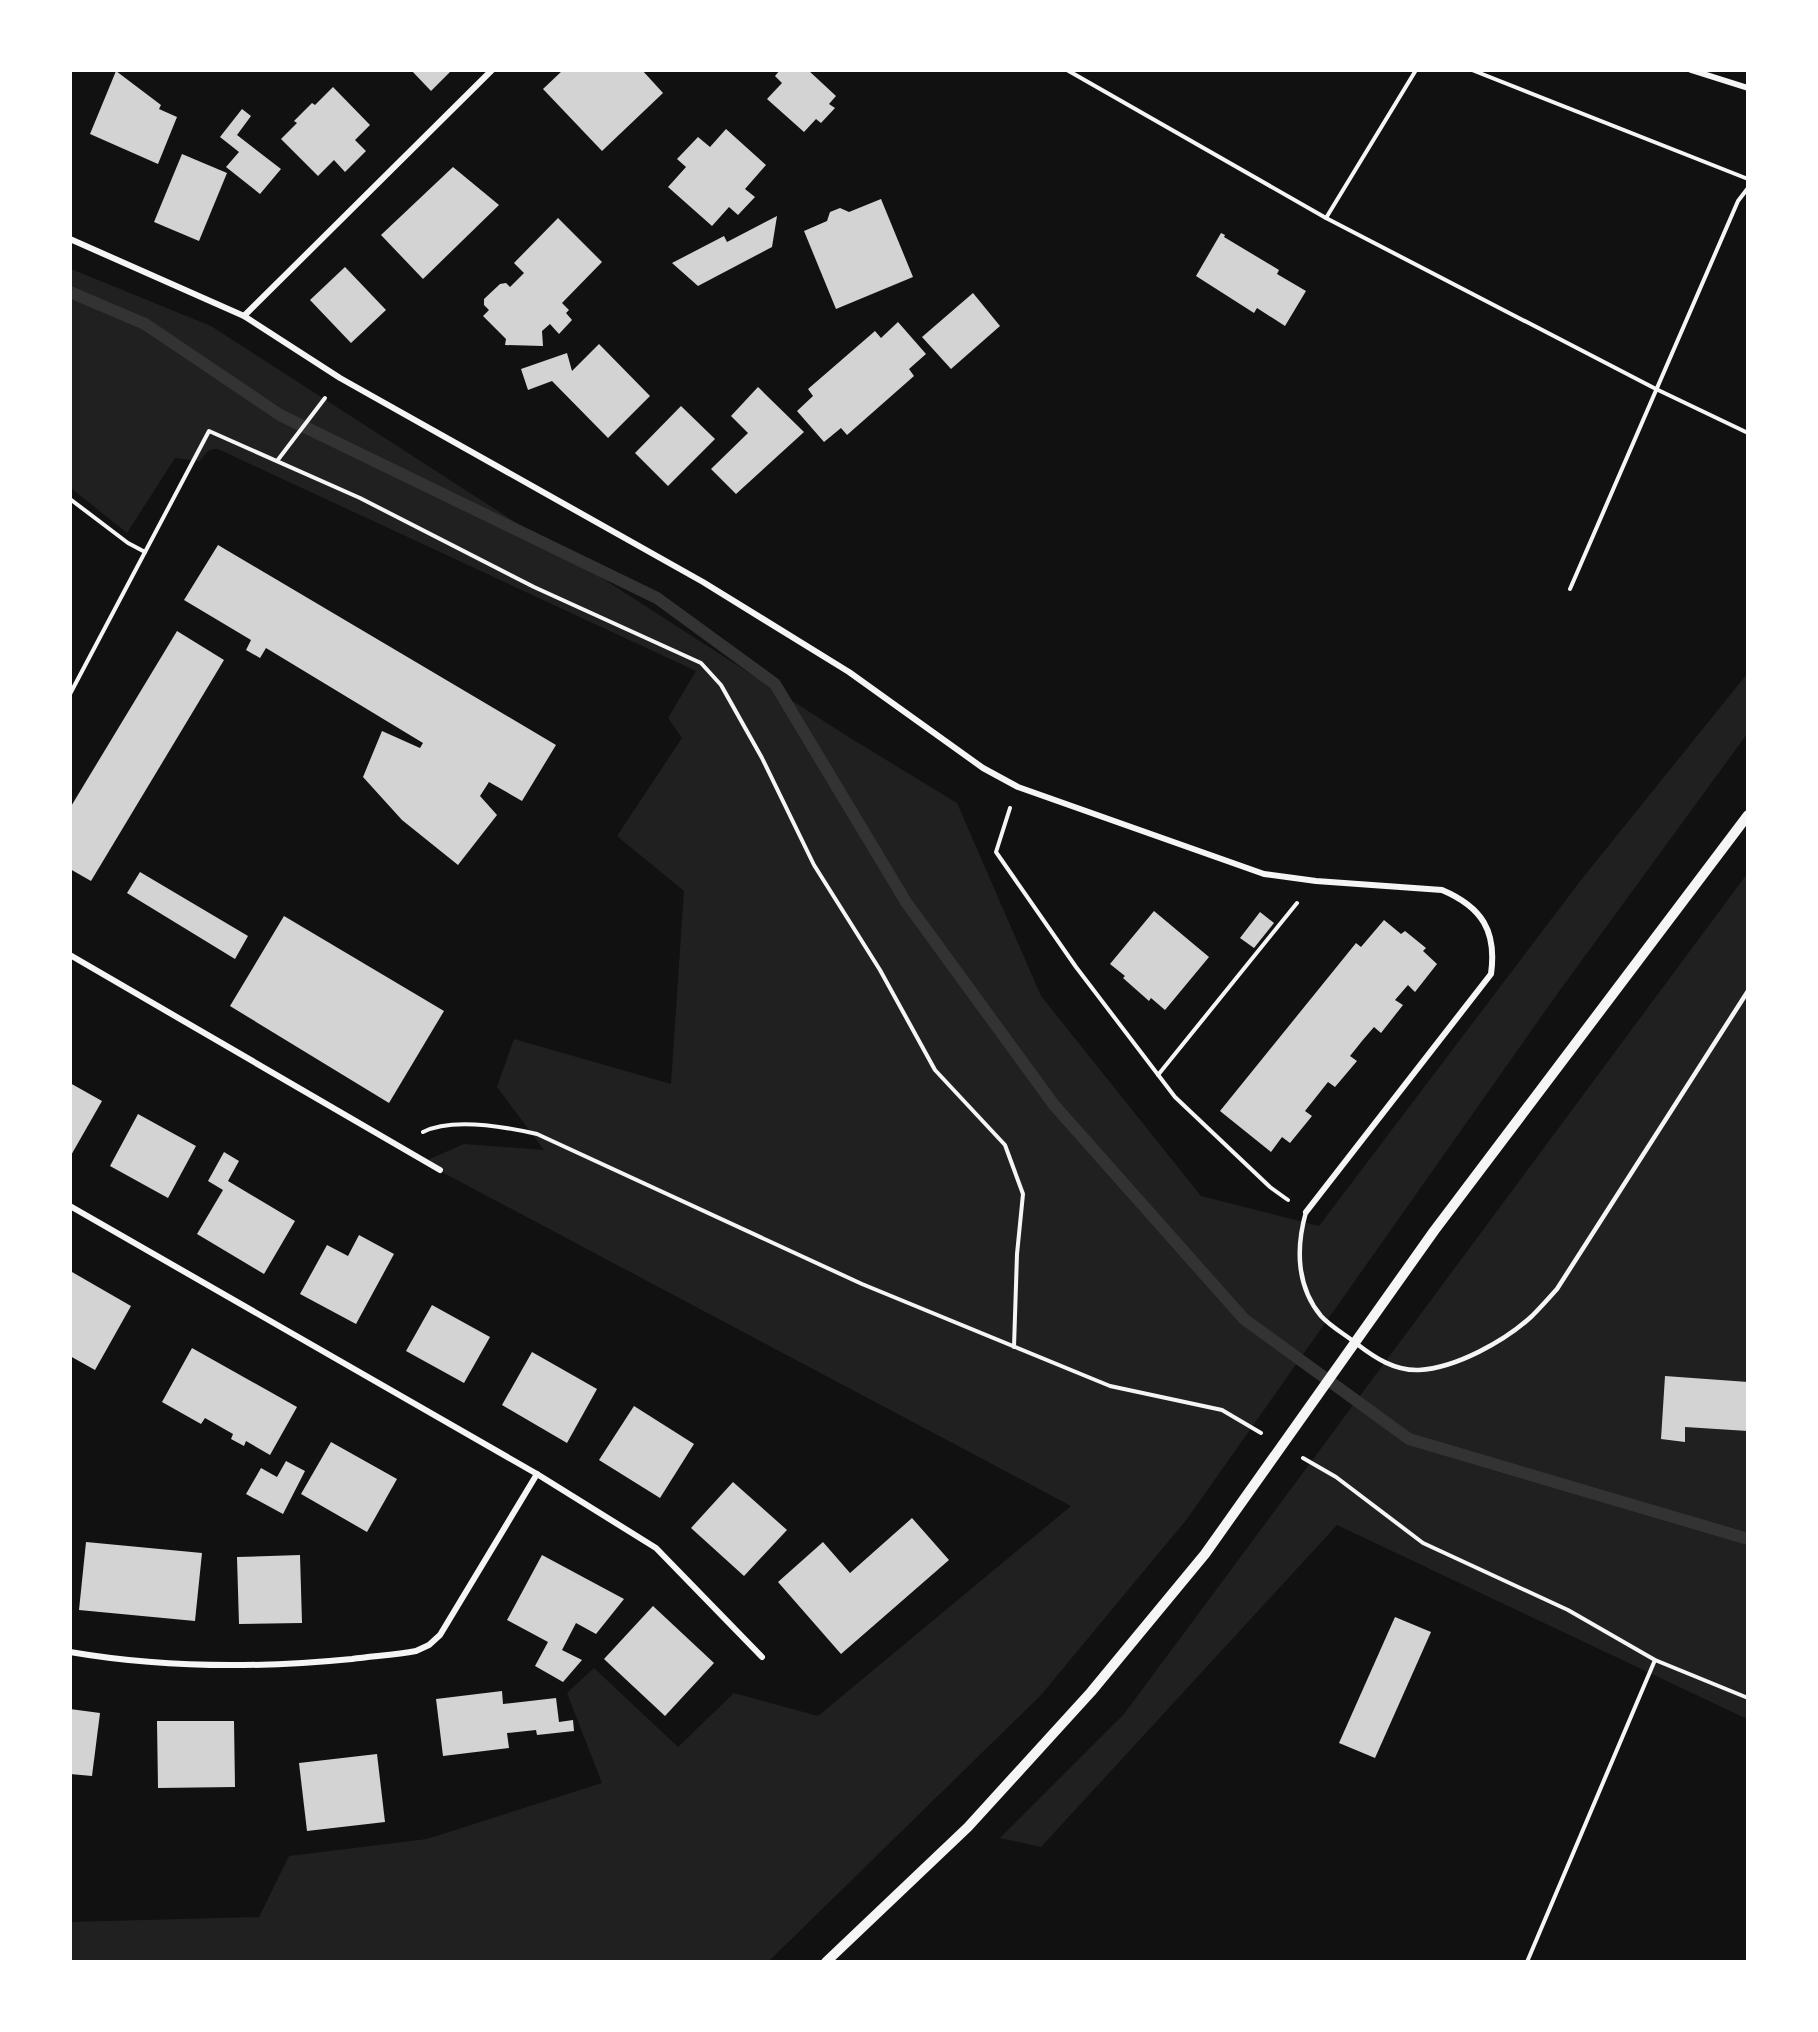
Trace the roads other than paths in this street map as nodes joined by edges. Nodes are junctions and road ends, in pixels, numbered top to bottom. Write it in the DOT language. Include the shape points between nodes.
graph roads {
  1 [pos="492,70"];
  2 [pos="1691,70"];
  3 [pos="1748,88"];
  4 [pos="70,239"];
  5 [pos="244,316"];
  6 [pos="1748,815"];
  7 [pos="70,955"];
  8 [pos="1748,991"];
  9 [pos="441,1170"];
  10 [pos="70,1206"];
  11 [pos="1306,1212"];
  12 [pos="537,1474"];
  13 [pos="70,1652"];
  14 [pos="762,1656"];
  15 [pos="826,1962"];
  1 -- 5 [label="street"];
  2 -- 3 [label="street"];
  4 -- 5 [label="street"];
  5 -- 11 [label="street" via="340,378 703,582 849,672 983,768 1018,787 1264,874 1442,890 1471,907 1485,924 1491,940 1491,974"];
  6 -- 15 [label="street" via="1434,1232 1205,1554 1091,1692 968,1827"];
  7 -- 9 [label="street"];
  8 -- 11 [label="lane" via="1557,1289 1531,1317 1507,1335 1458,1362 1418,1370 1392,1366 1371,1355 1322,1316 1302,1276 1298,1252"];
  10 -- 12 [label="street"];
  12 -- 13 [label="street" via="440,1635 416,1651 307,1663 211,1665 109,1659"];
  12 -- 14 [label="street" via="656,1548"];
}
